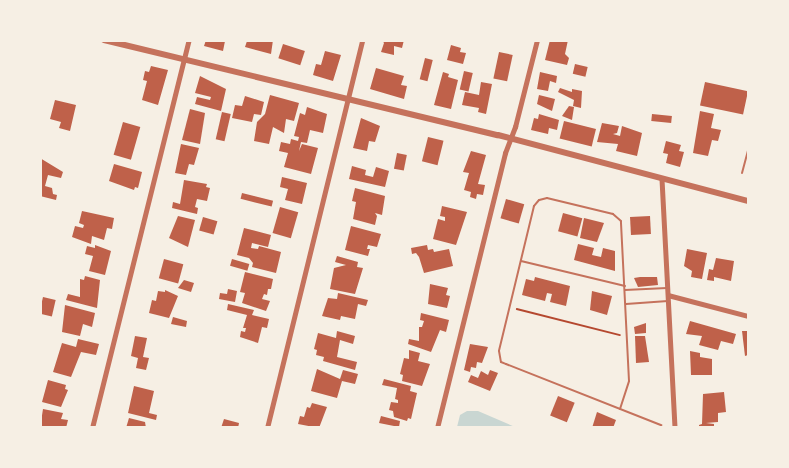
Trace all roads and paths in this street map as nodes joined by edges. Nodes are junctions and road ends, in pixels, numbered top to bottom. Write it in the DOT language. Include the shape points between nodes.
graph roads {
  1 [pos="104,40"];
  2 [pos="189,40"];
  3 [pos="362,40"];
  4 [pos="537,40"];
  5 [pos="184,60"];
  6 [pos="348,100"];
  7 [pos="510,139"];
  8 [pos="748,151"];
  9 [pos="742,173"];
  10 [pos="662,179"];
  11 [pos="748,201"];
  12 [pos="521,261"];
  13 [pos="625,288"];
  14 [pos="668,292"];
  15 [pos="668,302"];
  16 [pos="626,304"];
  17 [pos="510,308"];
  18 [pos="748,316"];
  19 [pos="627,336"];
  20 [pos="620,409"];
  21 [pos="661,425"];
  22 [pos="92,428"];
  23 [pos="267,428"];
  24 [pos="437,428"];
  25 [pos="675,428"];
  1 -- 5 [label="street"];
  2 -- 5 [label="street"];
  3 -- 6 [label="street"];
  4 -- 7 [label="street"];
  5 -- 6 [label="street"];
  5 -- 22 [label="street"];
  6 -- 7 [label="street"];
  6 -- 23 [label="street"];
  7 -- 10 [label="street"];
  7 -- 24 [label="street"];
  8 -- 9 [label="lane"];
  10 -- 11 [label="street"];
  10 -- 14 [label="street"];
  12 -- 13 [label="lane"];
  12 -- 13 [label="lane" via="534,206 539,200 547,198 613,214 619,219"];
  12 -- 17 [label="lane"];
  13 -- 14 [label="lane"];
  13 -- 16 [label="lane"];
  14 -- 15 [label="street"];
  14 -- 18 [label="street"];
  15 -- 16 [label="lane"];
  15 -- 25 [label="street"];
  16 -- 19 [label="lane"];
  17 -- 19 [label="path"];
  17 -- 20 [label="lane" via="499,351 501,362"];
  19 -- 20 [label="lane" via="629,381"];
  20 -- 21 [label="lane"];
}
